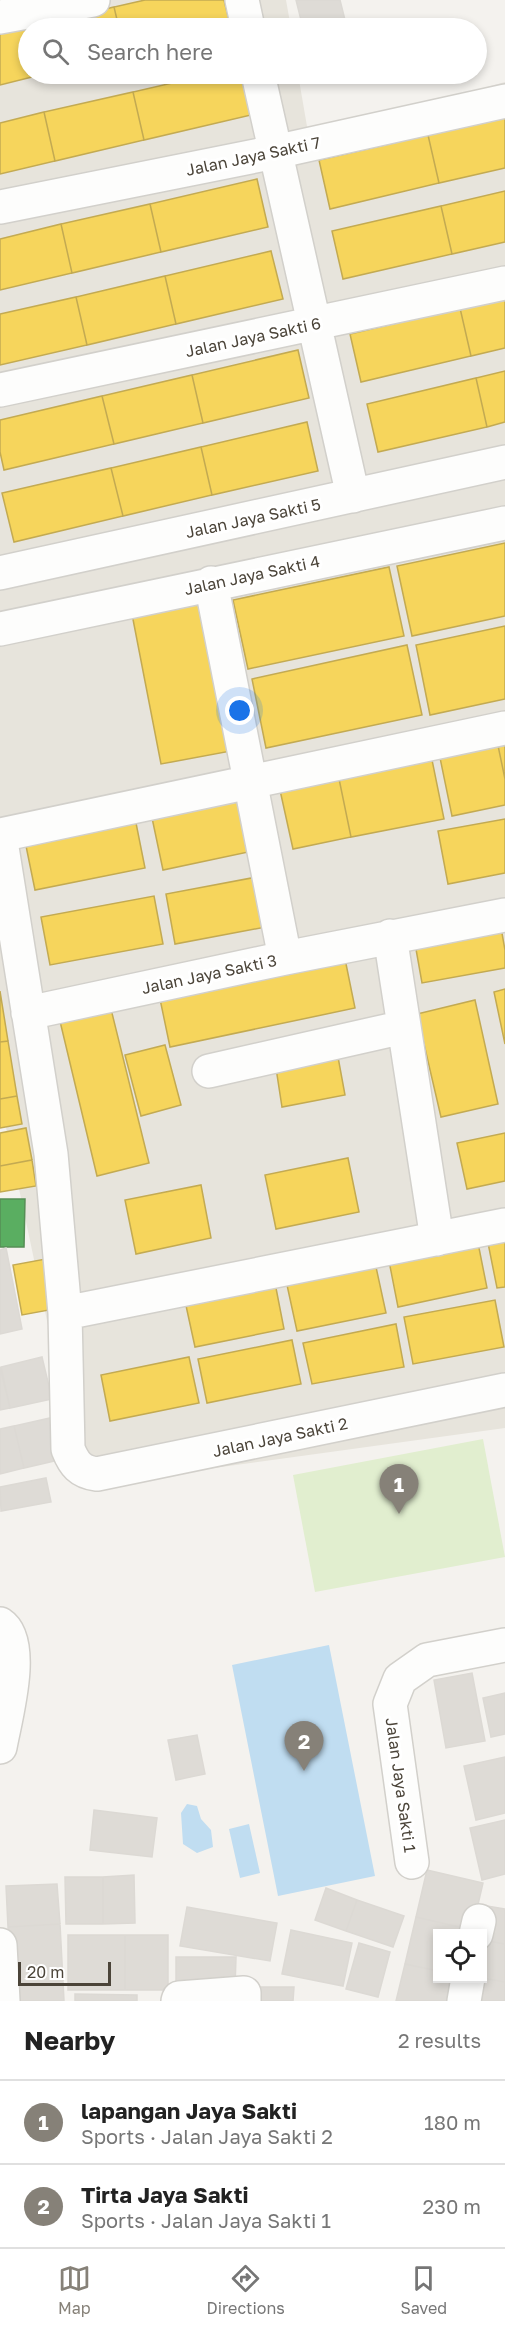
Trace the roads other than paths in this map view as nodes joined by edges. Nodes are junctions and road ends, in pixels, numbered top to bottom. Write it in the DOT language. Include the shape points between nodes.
graph roads {
  1 [pos="93,0"];
  2 [pos="242,0"];
  3 [pos="0,17"];
  4 [pos="246,18"];
  5 [pos="260,84"];
  6 [pos="505,101"];
  7 [pos="275,152"];
  8 [pos="0,207"];
  9 [pos="505,283"];
  10 [pos="316,324"];
  11 [pos="0,390"];
  12 [pos="505,462"];
  13 [pos="353,496"];
  14 [pos="505,523"];
  15 [pos="0,573"];
  16 [pos="211,583"];
  17 [pos="0,629"];
  18 [pos="505,728"];
  19 [pos="249,781"];
  20 [pos="0,841"];
  21 [pos="505,915"];
  22 [pos="390,936"];
  23 [pos="285,958"];
  24 [pos="11,976"];
  25 [pos="28,1013"];
  26 [pos="404,1027"];
  27 [pos="209,1071"];
  28 [pos="505,1225"];
  29 [pos="437,1239"];
  30 [pos="65,1313"];
  31 [pos="505,1390"];
  32 [pos="0,1624"];
  33 [pos="505,1645"];
  34 [pos="0,1747"];
  35 [pos="412,1862"];
  36 [pos="0,1945"];
  37 [pos="467,1983"];
  38 [pos="3,2001"];
  39 [pos="178,2001"];
  40 [pos="244,2001"];
  41 [pos="464,2001"];
  1 -- 3 [label="street"];
  2 -- 4 [label="street"];
  5 -- 7 [label="street"];
  6 -- 7 [label="street, Jalan Jaya Sakti 7"];
  7 -- 8 [label="street, Jalan Jaya Sakti 7"];
  7 -- 10 [label="street"];
  9 -- 10 [label="street, Jalan Jaya Sakti 6"];
  10 -- 11 [label="street, Jalan Jaya Sakti 6"];
  10 -- 13 [label="street"];
  12 -- 13 [label="street, Jalan Jaya Sakti 5"];
  13 -- 15 [label="street, Jalan Jaya Sakti 5"];
  14 -- 16 [label="street, Jalan Jaya Sakti 4"];
  16 -- 17 [label="street, Jalan Jaya Sakti 4"];
  16 -- 19 [label="street"];
  18 -- 19 [label="street"];
  19 -- 20 [label="street"];
  19 -- 23 [label="street"];
  20 -- 24 [label="street"];
  21 -- 22 [label="street, Jalan Jaya Sakti 3"];
  22 -- 23 [label="street, Jalan Jaya Sakti 3"];
  22 -- 26 [label="street"];
  23 -- 25 [label="street, Jalan Jaya Sakti 3"];
  24 -- 25 [label="street"];
  25 -- 30 [label="street" via="51,1154"];
  26 -- 27 [label="street"];
  26 -- 29 [label="street"];
  28 -- 29 [label="street"];
  29 -- 30 [label="street"];
  30 -- 31 [label="street, Jalan Jaya Sakti 2" via="68,1449 73,1462 84,1473 97,1474"];
  32 -- 34 [label="street" via="10,1635 14,1651"];
  33 -- 35 [label="street, Jalan Jaya Sakti 1" via="427,1660 400,1679 390,1704"];
  36 -- 38 [label="street"];
  37 -- 41 [label="street"];
  39 -- 40 [label="street" via="244,1993"];
}
